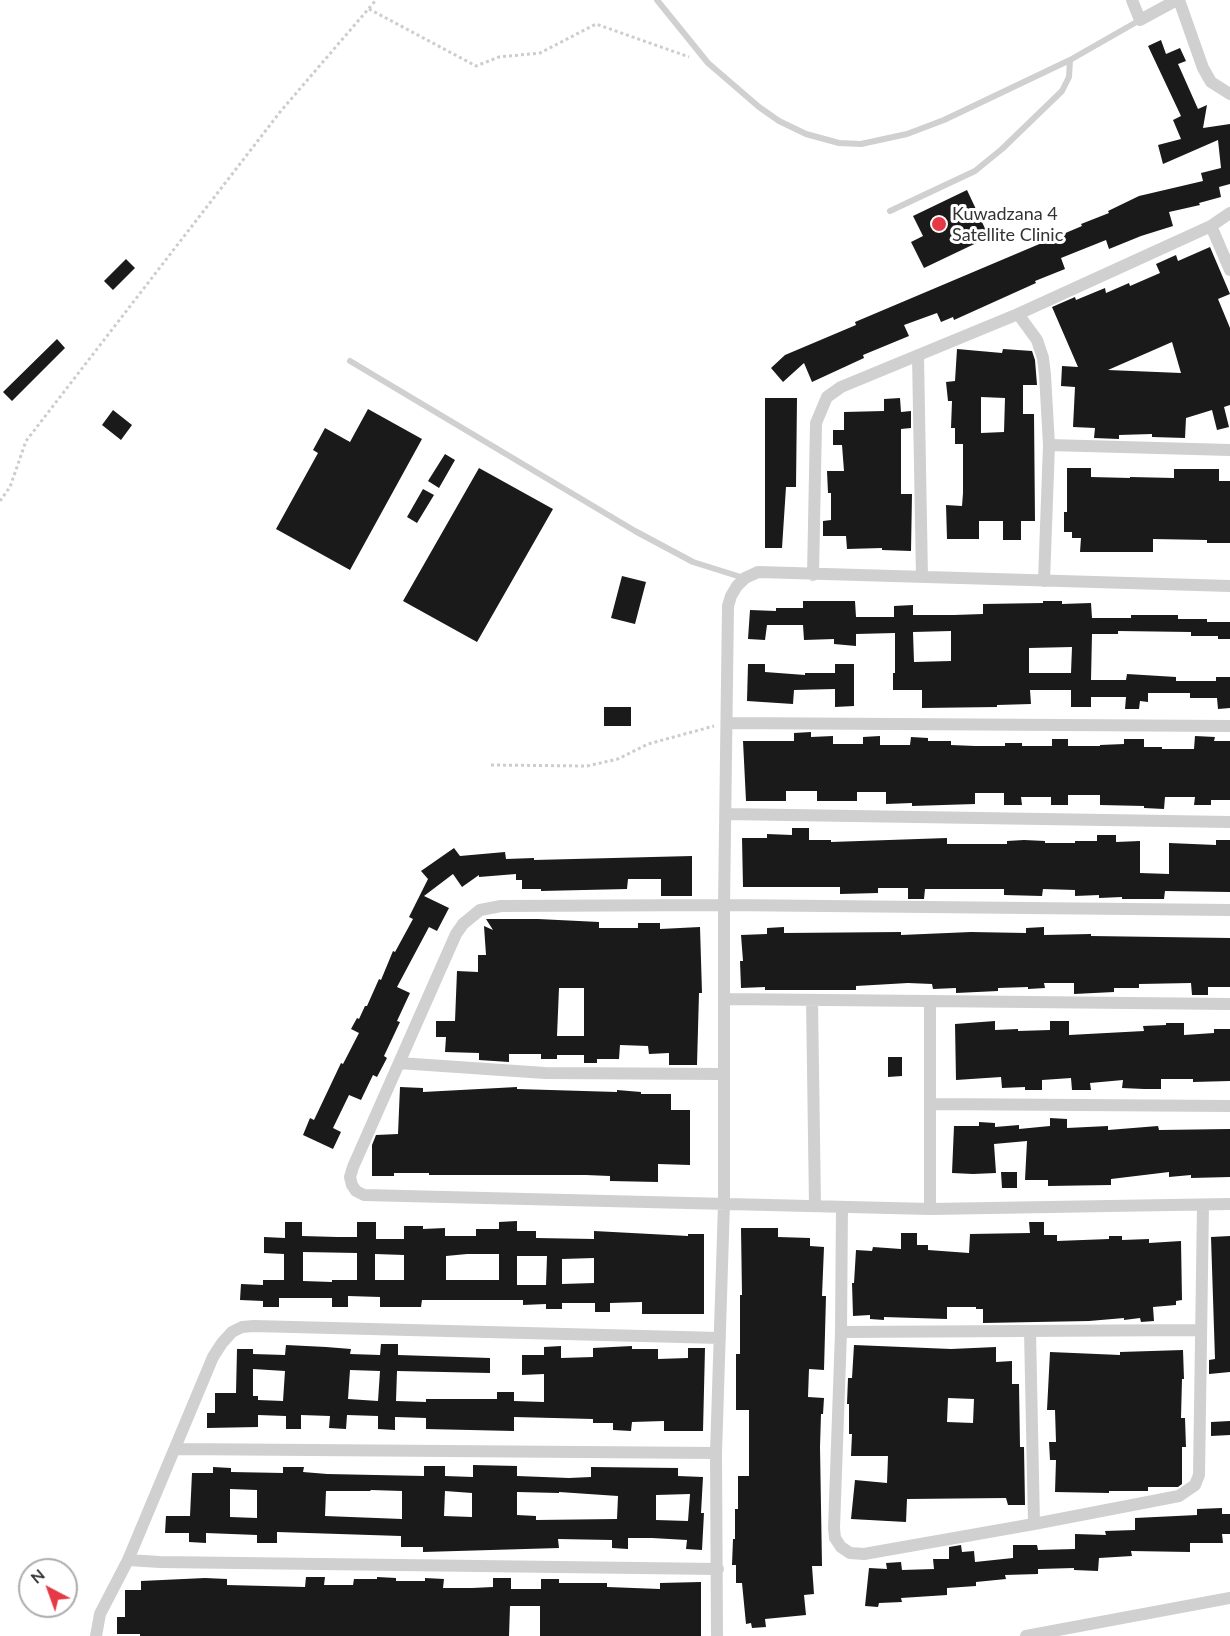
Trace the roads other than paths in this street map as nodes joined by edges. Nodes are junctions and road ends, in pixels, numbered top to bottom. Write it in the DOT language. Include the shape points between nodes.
graph roads {
  1 [pos="657,0"];
  2 [pos="1131,0"];
  3 [pos="1178,0"];
  4 [pos="1140,20"];
  5 [pos="1070,60"];
  6 [pos="1230,94"];
  7 [pos="890,211"];
  8 [pos="1230,213"];
  9 [pos="1210,226"];
  10 [pos="1230,270"];
  11 [pos="1018,314"];
  12 [pos="918,357"];
  13 [pos="350,361"];
  14 [pos="1049,445"];
  15 [pos="1230,450"];
  16 [pos="813,575"];
  17 [pos="922,577"];
  18 [pos="745,578"];
  19 [pos="1044,581"];
  20 [pos="1230,586"];
  21 [pos="727,723"];
  22 [pos="1230,726"];
  23 [pos="727,814"];
  24 [pos="1230,822"];
  25 [pos="724,905"];
  26 [pos="1230,910"];
  27 [pos="725,999"];
  28 [pos="812,1000"];
  29 [pos="930,1001"];
  30 [pos="1230,1004"];
  31 [pos="399,1063"];
  32 [pos="723,1074"];
  33 [pos="930,1104"];
  34 [pos="1230,1106"];
  35 [pos="724,1204"];
  36 [pos="1203,1204"];
  37 [pos="1230,1204"];
  38 [pos="816,1206"];
  39 [pos="842,1207"];
  40 [pos="930,1209"];
  41 [pos="1201,1330"];
  42 [pos="1030,1331"];
  43 [pos="841,1332"];
  44 [pos="720,1338"];
  45 [pos="175,1449"];
  46 [pos="716,1453"];
  47 [pos="1034,1524"];
  48 [pos="128,1560"];
  49 [pos="718,1569"];
  50 [pos="1230,1598"];
  51 [pos="96,1636"];
  52 [pos="717,1636"];
  53 [pos="1026,1636"];
  1 -- 5 [label="lane" via="708,63 759,107 806,134 839,143 861,144 907,135"];
  2 -- 4 [label="street"];
  3 -- 4 [label="street"];
  3 -- 6 [label="street" via="1203,68 1211,82"];
  4 -- 5 [label="lane"];
  5 -- 7 [label="lane" via="1069,77 1062,91 1002,149 975,171"];
  8 -- 9 [label="street"];
  9 -- 10 [label="street"];
  9 -- 11 [label="street"];
  11 -- 12 [label="street"];
  11 -- 14 [label="street" via="1037,340 1043,358"];
  12 -- 16 [label="street" via="841,387 827,397 821,409 816,423"];
  12 -- 17 [label="street"];
  13 -- 18 [label="lane" via="635,531 693,562"];
  14 -- 15 [label="street"];
  14 -- 19 [label="street"];
  16 -- 17 [label="street"];
  16 -- 18 [label="street" via="758,572"];
  17 -- 19 [label="street"];
  18 -- 21 [label="street" via="729,606"];
  19 -- 20 [label="street"];
  21 -- 22 [label="street"];
  21 -- 23 [label="street"];
  23 -- 24 [label="street"];
  23 -- 25 [label="street"];
  25 -- 26 [label="street"];
  25 -- 27 [label="street"];
  25 -- 31 [label="street" via="501,906 480,910 456,934"];
  27 -- 28 [label="street"];
  27 -- 32 [label="street"];
  28 -- 29 [label="street"];
  28 -- 38 [label="street"];
  29 -- 30 [label="street"];
  29 -- 33 [label="street"];
  31 -- 32 [label="street" via="545,1073"];
  31 -- 35 [label="street" via="350,1177 356,1191 364,1195"];
  32 -- 35 [label="street"];
  33 -- 34 [label="street"];
  33 -- 40 [label="street"];
  35 -- 38 [label="street"];
  35 -- 44 [label="street"];
  36 -- 37 [label="street"];
  36 -- 40 [label="street"];
  36 -- 41 [label="street"];
  38 -- 39 [label="street"];
  39 -- 40 [label="street"];
  39 -- 43 [label="street"];
  41 -- 42 [label="street"];
  41 -- 47 [label="street" via="1199,1475 1195,1485 1179,1496"];
  42 -- 43 [label="street"];
  42 -- 47 [label="street"];
  43 -- 47 [label="street" via="834,1528 841,1547 850,1553 864,1554"];
  44 -- 45 [label="street" via="242,1328 232,1332 213,1357"];
  44 -- 46 [label="street"];
  45 -- 46 [label="street"];
  45 -- 48 [label="street"];
  46 -- 49 [label="street"];
  48 -- 49 [label="street"];
  48 -- 51 [label="street" via="100,1614"];
  49 -- 52 [label="street"];
  50 -- 53 [label="street"];
}
